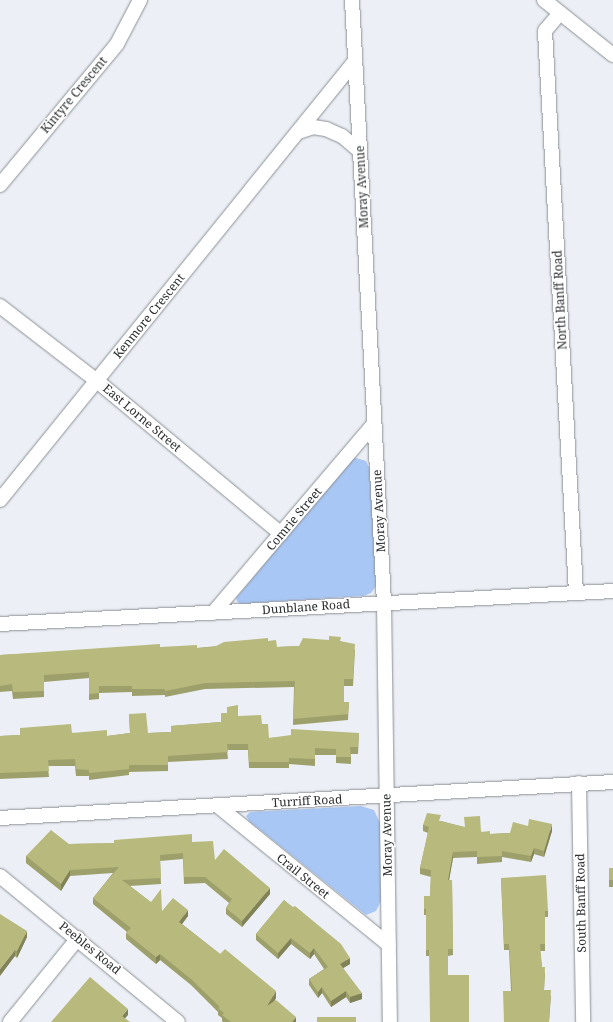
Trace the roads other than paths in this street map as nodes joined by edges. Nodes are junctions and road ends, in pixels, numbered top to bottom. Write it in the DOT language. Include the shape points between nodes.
graph roads {
  1 [pos="140,0"];
  2 [pos="352,0"];
  3 [pos="544,0"];
  4 [pos="560,13"];
  5 [pos="613,55"];
  6 [pos="355,61"];
  7 [pos="298,132"];
  8 [pos="360,151"];
  9 [pos="0,184"];
  10 [pos="0,306"];
  11 [pos="97,381"];
  12 [pos="374,424"];
  13 [pos="0,500"];
  14 [pos="281,534"];
  15 [pos="613,591"];
  16 [pos="576,592"];
  17 [pos="384,602"];
  18 [pos="213,613"];
  19 [pos="0,624"];
  20 [pos="613,782"];
  21 [pos="579,783"];
  22 [pos="387,797"];
  23 [pos="218,806"];
  24 [pos="0,818"];
  25 [pos="0,876"];
  26 [pos="78,938"];
  27 [pos="388,945"];
  28 [pos="10,1022"];
  29 [pos="178,1022"];
  30 [pos="390,1022"];
  31 [pos="583,1022"];
  1 -- 9 [label="street, Kintyre Crescent" via="117,44"];
  2 -- 6 [label="street, Moray Avenue"];
  3 -- 4 [label="street"];
  4 -- 5 [label="street"];
  4 -- 16 [label="street, North Banff Road" via="545,30"];
  6 -- 7 [label="street, Kenmore Crescent"];
  6 -- 8 [label="street, Moray Avenue"];
  7 -- 8 [label="street" via="313,127 326,129 342,136"];
  7 -- 11 [label="street, Kenmore Crescent"];
  8 -- 12 [label="street, Moray Avenue"];
  10 -- 11 [label="street, East Lorne Street"];
  11 -- 13 [label="street, Kenmore Crescent"];
  11 -- 14 [label="street, East Lorne Street"];
  12 -- 14 [label="street, Comrie Street"];
  12 -- 17 [label="street, Moray Avenue"];
  14 -- 18 [label="street, Comrie Street"];
  15 -- 16 [label="street, Dunblane Road"];
  16 -- 17 [label="street, Dunblane Road"];
  17 -- 18 [label="street, Dunblane Road"];
  17 -- 22 [label="street, Moray Avenue"];
  18 -- 19 [label="street, Dunblane Road"];
  20 -- 21 [label="street, Turriff Road"];
  21 -- 22 [label="street, Turriff Road"];
  21 -- 31 [label="street, South Banff Road"];
  22 -- 23 [label="street, Turriff Road"];
  22 -- 27 [label="street, Moray Avenue"];
  23 -- 24 [label="street, Turriff Road"];
  23 -- 27 [label="street, Crail Street"];
  25 -- 26 [label="street, Peebles Road"];
  26 -- 28 [label="street"];
  26 -- 29 [label="street, Peebles Road"];
  27 -- 30 [label="street, Moray Avenue"];
}
